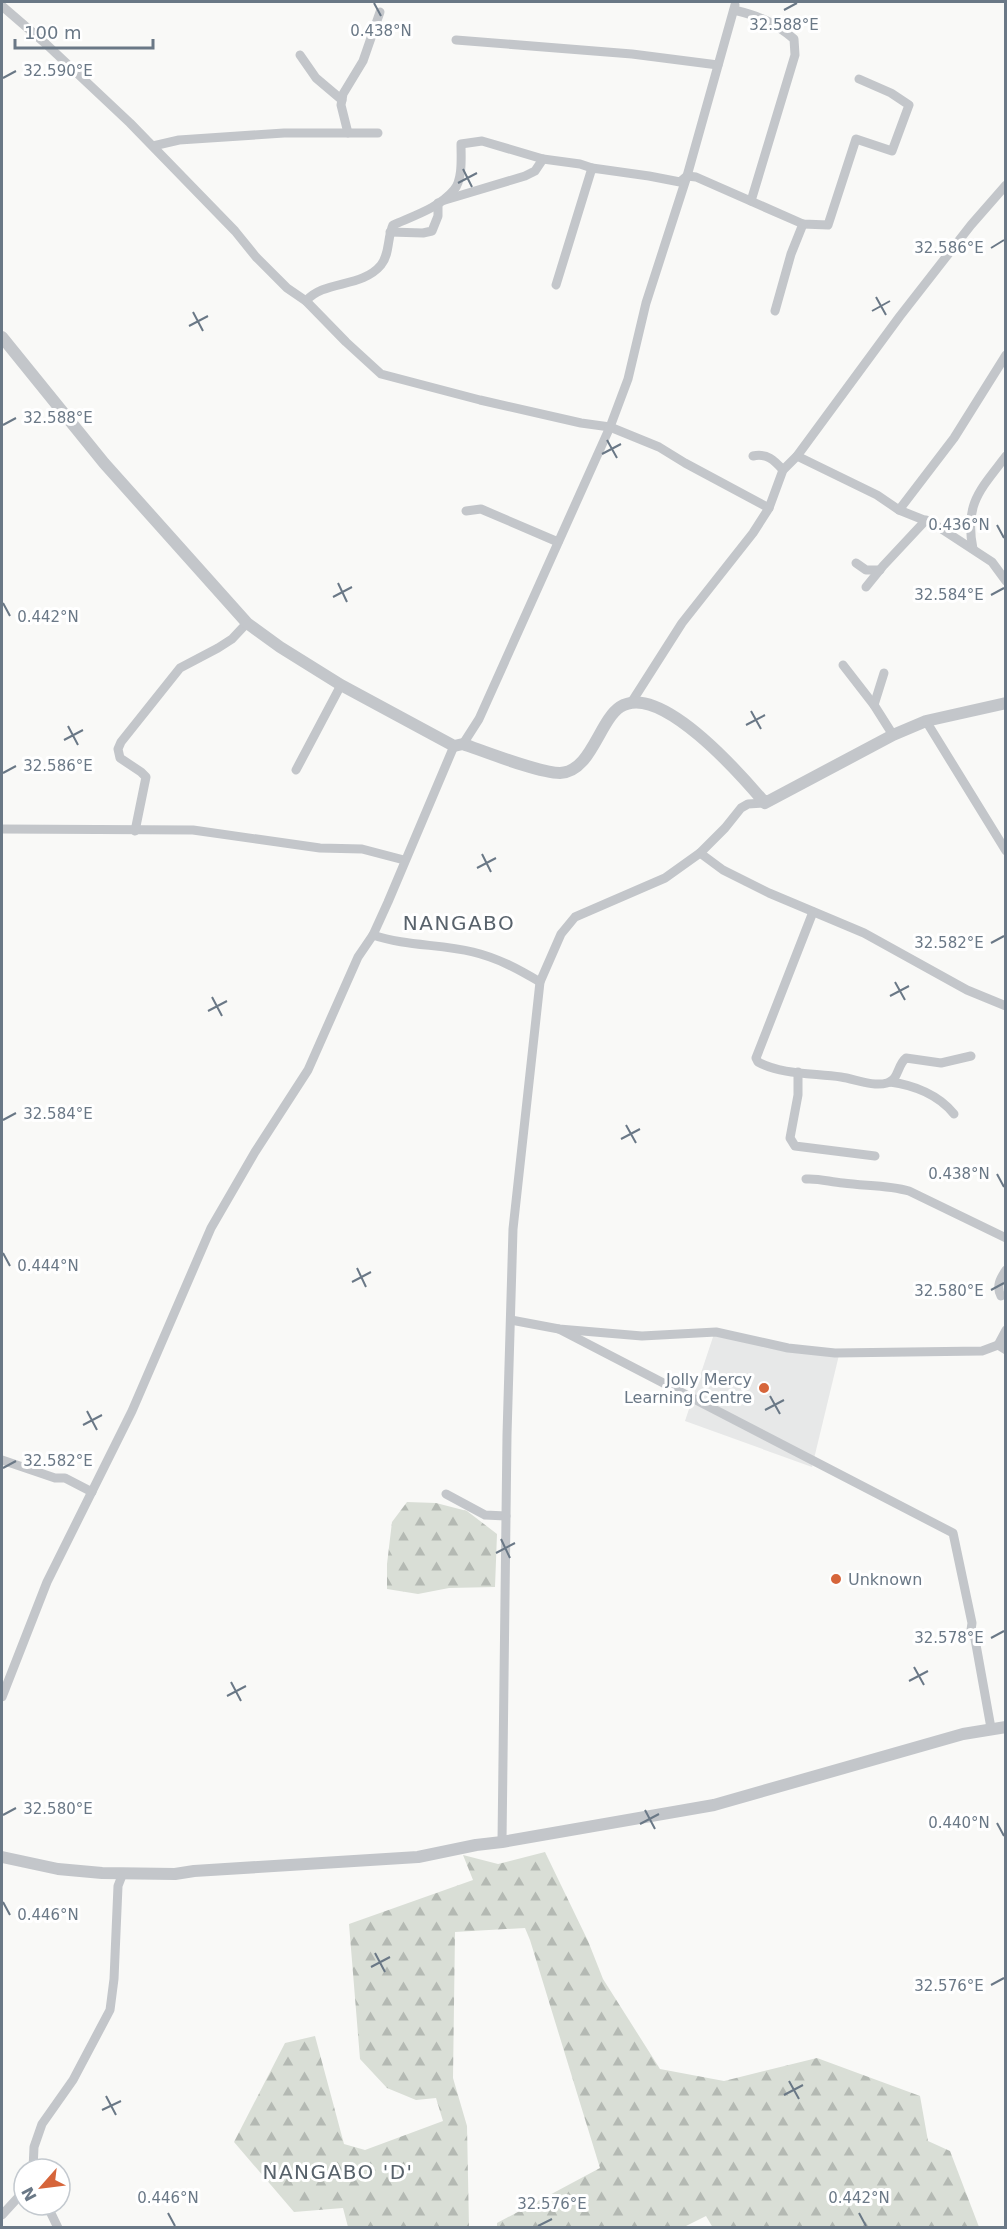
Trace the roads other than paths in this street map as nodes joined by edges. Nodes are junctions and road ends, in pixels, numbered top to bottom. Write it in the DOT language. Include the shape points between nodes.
graph roads {
  1 [pos="2,6"];
  2 [pos="380,12"];
  3 [pos="456,40"];
  4 [pos="300,56"];
  5 [pos="718,65"];
  6 [pos="859,79"];
  7 [pos="342,100"];
  8 [pos="348,133"];
  9 [pos="378,133"];
  10 [pos="153,146"];
  11 [pos="543,159"];
  12 [pos="592,168"];
  13 [pos="687,176"];
  14 [pos="1005,184"];
  15 [pos="751,201"];
  16 [pos="439,202"];
  17 [pos="803,224"];
  18 [pos="390,232"];
  19 [pos="556,285"];
  20 [pos="306,301"];
  21 [pos="775,311"];
  22 [pos="2,337"];
  23 [pos="1005,355"];
  24 [pos="610,427"];
  25 [pos="753,456"];
  26 [pos="797,456"];
  27 [pos="1005,456"];
  28 [pos="783,470"];
  29 [pos="769,507"];
  30 [pos="898,510"];
  31 [pos="466,511"];
  32 [pos="926,520"];
  33 [pos="558,542"];
  34 [pos="973,549"];
  35 [pos="856,563"];
  36 [pos="880,570"];
  37 [pos="1005,581"];
  38 [pos="866,587"];
  39 [pos="247,623"];
  40 [pos="843,665"];
  41 [pos="884,673"];
  42 [pos="341,685"];
  43 [pos="631,703"];
  44 [pos="1005,703"];
  45 [pos="874,705"];
  46 [pos="926,721"];
  47 [pos="893,735"];
  48 [pos="458,745"];
  49 [pos="296,771"];
  50 [pos="765,802"];
  51 [pos="2,829"];
  52 [pos="135,831"];
  53 [pos="1005,851"];
  54 [pos="700,853"];
  55 [pos="404,861"];
  56 [pos="813,912"];
  57 [pos="373,934"];
  58 [pos="540,982"];
  59 [pos="1005,1006"];
  60 [pos="970,1056"];
  61 [pos="798,1072"];
  62 [pos="890,1082"];
  63 [pos="954,1114"];
  64 [pos="875,1156"];
  65 [pos="806,1179"];
  66 [pos="1005,1238"];
  67 [pos="1005,1270"];
  68 [pos="1003,1300"];
  69 [pos="511,1320"];
  70 [pos="559,1329"];
  71 [pos="1005,1330"];
  72 [pos="1002,1348"];
  73 [pos="2,1460"];
  74 [pos="92,1492"];
  75 [pos="446,1494"];
  76 [pos="506,1516"];
  77 [pos="2,1697"];
  78 [pos="1005,1727"];
  79 [pos="991,1728"];
  80 [pos="502,1842"];
  81 [pos="2,1857"];
  82 [pos="123,1873"];
  83 [pos="34,2157"];
  1 -- 10 [label="street"];
  2 -- 7 [label="street" via="363,61"];
  3 -- 5 [label="street"];
  4 -- 7 [label="street" via="316,78"];
  5 -- 13 [label="street"];
  5 -- 15 [label="street" via="735,8 780,27 794,39 795,55"];
  6 -- 17 [label="street" via="909,105 892,151 856,139 828,225"];
  7 -- 8 [label="street"];
  8 -- 9 [label="street"];
  8 -- 10 [label="street" via="179,140"];
  10 -- 20 [label="street" via="256,257"];
  11 -- 12 [label="street"];
  11 -- 16 [label="street" via="535,171 525,176"];
  11 -- 16 [label="street" via="482,141 461,144 455,189"];
  12 -- 13 [label="street" via="680,182"];
  12 -- 19 [label="street"];
  13 -- 15 [label="street"];
  13 -- 24 [label="street" via="646,303 628,379"];
  14 -- 26 [label="street" via="900,316"];
  15 -- 17 [label="street"];
  16 -- 18 [label="street" via="393,225"];
  16 -- 18 [label="street" via="432,231"];
  17 -- 21 [label="street" via="790,254"];
  18 -- 20 [label="street" via="387,254 380,266"];
  20 -- 24 [label="street" via="381,374 480,400"];
  22 -- 39 [label="street" via="104,463"];
  23 -- 30 [label="street" via="954,438"];
  24 -- 29 [label="street" via="659,447"];
  24 -- 33 [label="street"];
  25 -- 28 [label="street" via="762,454 773,459"];
  26 -- 28 [label="street"];
  26 -- 30 [label="street" via="877,495"];
  27 -- 34 [label="street" via="973,504 969,529"];
  28 -- 29 [label="street"];
  29 -- 43 [label="street" via="682,623"];
  30 -- 32 [label="street"];
  31 -- 33 [label="street" via="481,509"];
  32 -- 34 [label="street"];
  32 -- 36 [label="street"];
  33 -- 48 [label="street" via="479,719"];
  34 -- 37 [label="street" via="992,562"];
  35 -- 36 [label="street" via="866,570"];
  36 -- 38 [label="street"];
  39 -- 42 [label="street"];
  39 -- 52 [label="street" via="232,639 180,668 121,742 120,758 146,777"];
  40 -- 45 [label="street"];
  41 -- 45 [label="street"];
  42 -- 48 [label="street"];
  42 -- 49 [label="street"];
  43 -- 48 [label="street" via="620,707 579,765 569,771 538,768"];
  43 -- 50 [label="street" via="653,705 677,718 728,760"];
  44 -- 46 [label="street"];
  45 -- 47 [label="street"];
  46 -- 47 [label="street"];
  46 -- 53 [label="street"];
  47 -- 50 [label="street"];
  48 -- 55 [label="street"];
  50 -- 54 [label="street" via="741,808"];
  51 -- 52 [label="street"];
  52 -- 55 [label="street" via="192,830 320,848 362,849"];
  54 -- 56 [label="street" via="723,870"];
  54 -- 58 [label="street" via="665,878 575,917 561,934"];
  55 -- 57 [label="street"];
  56 -- 59 [label="street" via="864,933 953,983"];
  56 -- 61 [label="street" via="756,1058 766,1066"];
  57 -- 58 [label="street" via="493,958"];
  57 -- 74 [label="street" via="358,957 308,1070 211,1228 132,1411"];
  58 -- 69 [label="street" via="513,1229"];
  60 -- 62 [label="street" via="941,1063 906,1058"];
  61 -- 62 [label="street" via="878,1084"];
  61 -- 64 [label="street" via="790,1138 795,1146"];
  62 -- 63 [label="street" via="926,1092"];
  65 -- 66 [label="street" via="909,1191"];
  67 -- 68 [label="street" via="998,1287"];
  69 -- 70 [label="street"];
  69 -- 76 [label="street"];
  70 -- 72 [label="street" via="642,1336 716,1332 788,1348 835,1353"];
  70 -- 79 [label="street" via="953,1533"];
  71 -- 72 [label="street"];
  73 -- 74 [label="street" via="65,1478"];
  74 -- 77 [label="street" via="47,1582"];
  75 -- 76 [label="street" via="484,1515"];
  76 -- 80 [label="street"];
  78 -- 79 [label="street"];
  79 -- 80 [label="street" via="714,1804"];
  80 -- 82 [label="street" via="418,1857 175,1874"];
  81 -- 82 [label="street" via="58,1869"];
  82 -- 83 [label="street" via="118,1886 110,2010 73,2080 42,2124"];
}
